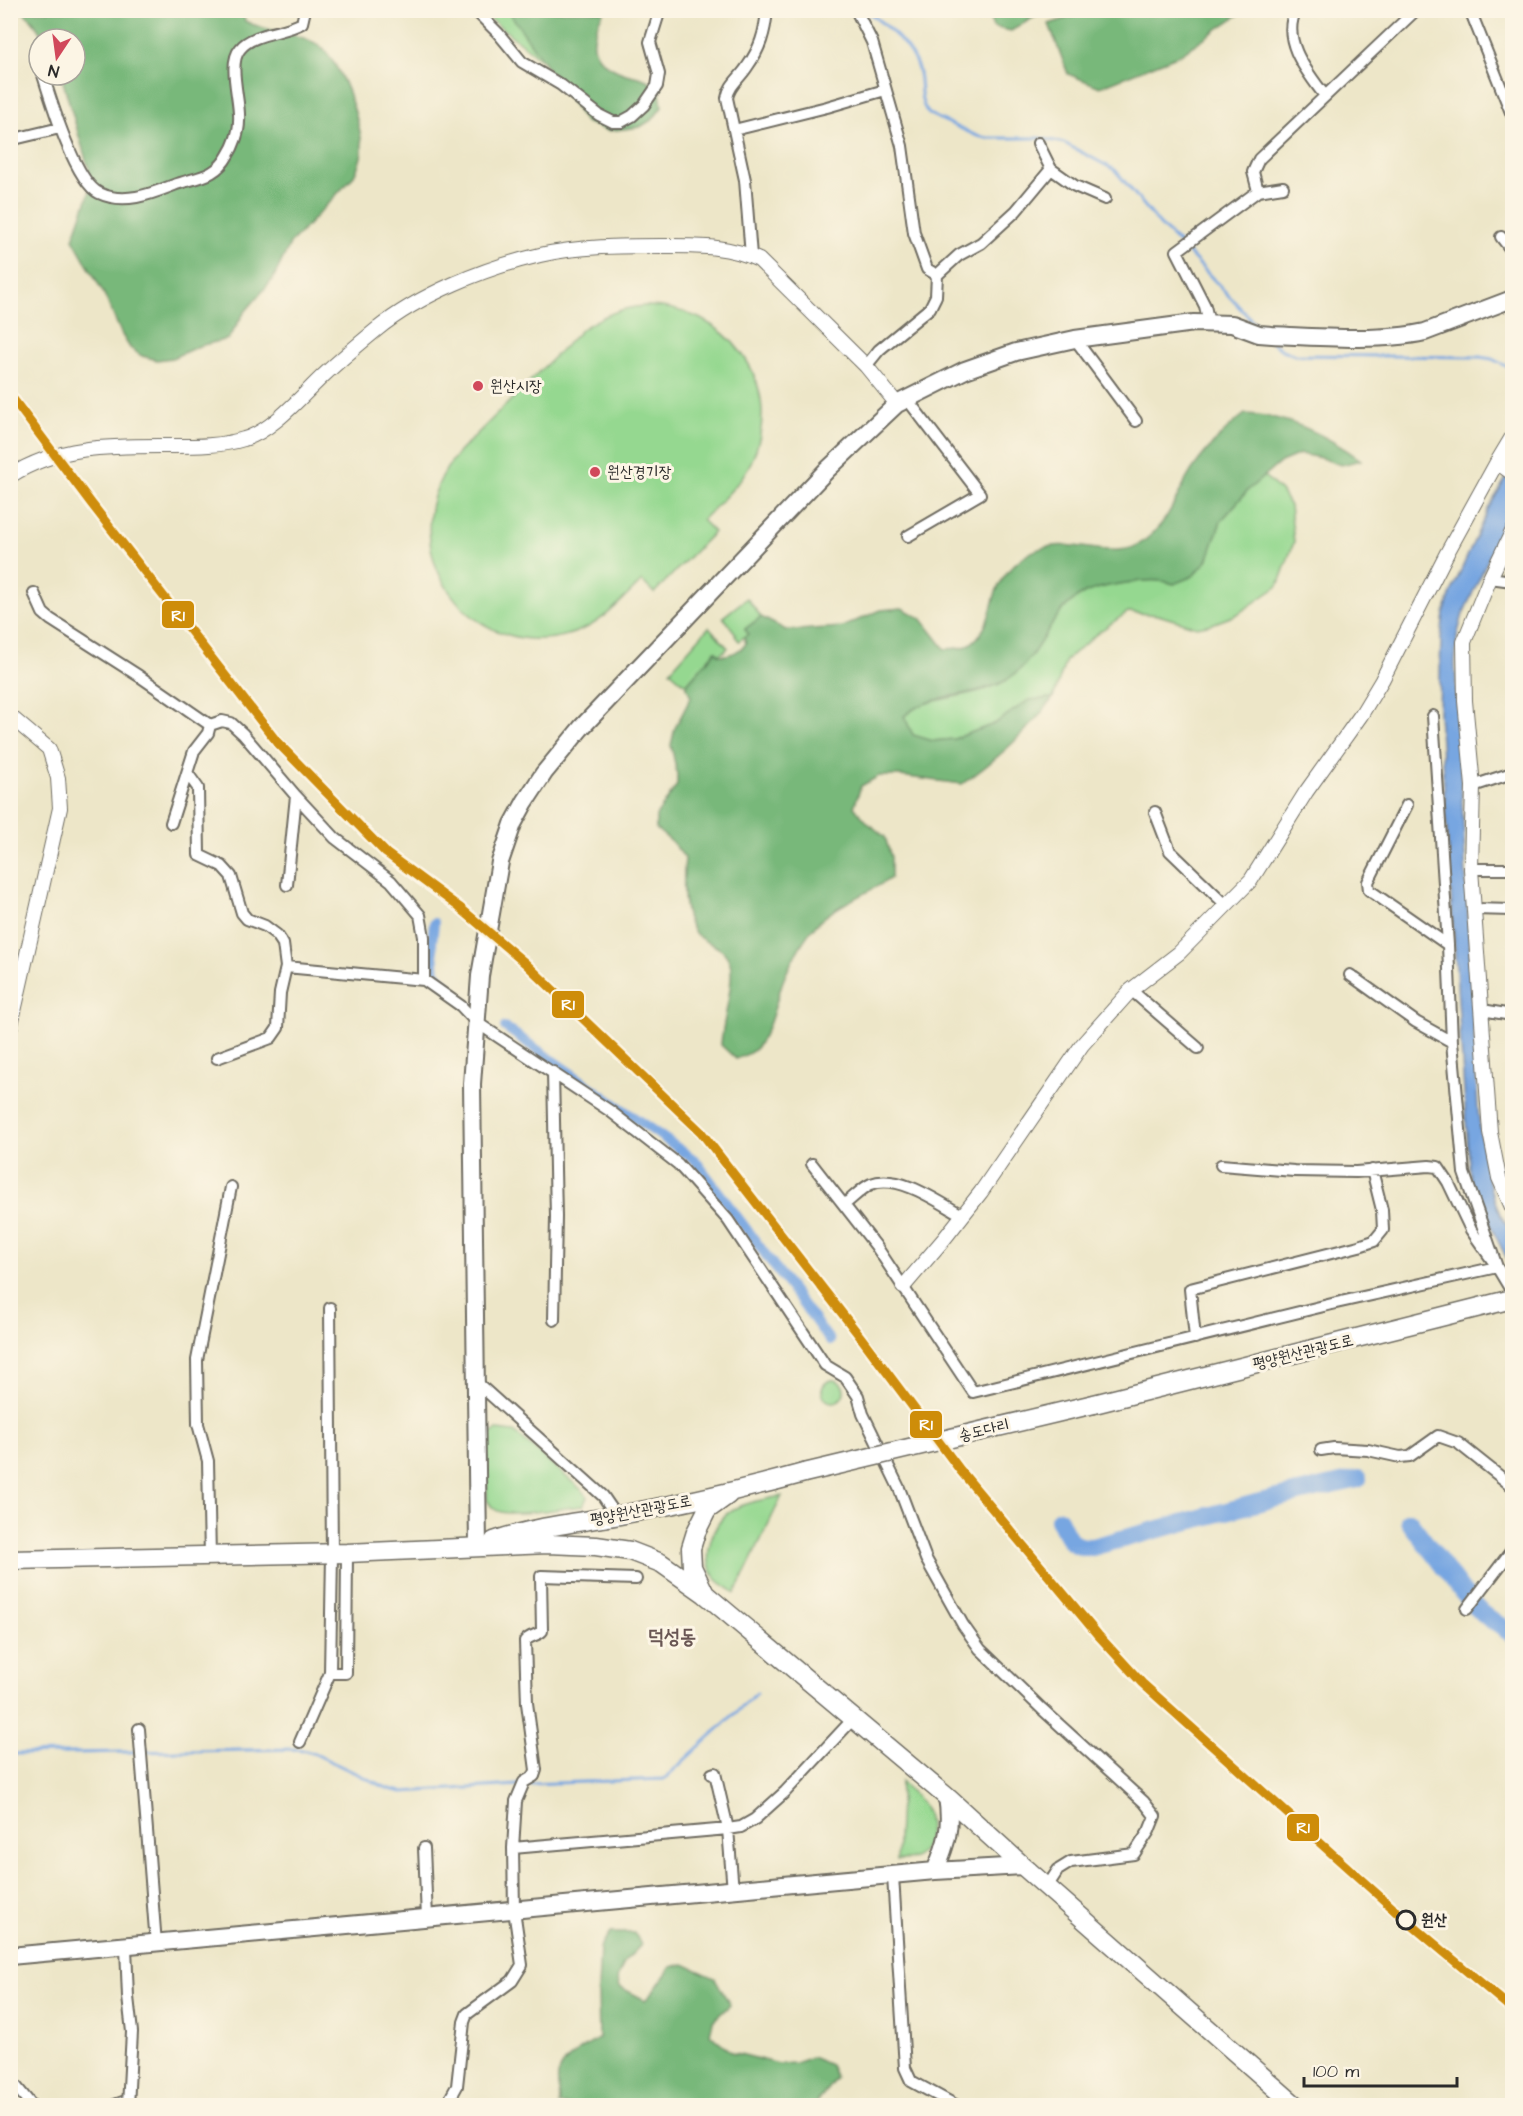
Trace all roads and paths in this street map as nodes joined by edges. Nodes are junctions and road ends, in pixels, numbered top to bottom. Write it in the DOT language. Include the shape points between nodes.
graph roads {
  1 [pos="305,10"];
  2 [pos="475,10"];
  3 [pos="660,10"];
  4 [pos="767,10"];
  5 [pos="855,10"];
  6 [pos="1296,10"];
  7 [pos="1416,10"];
  8 [pos="1470,10"];
  9 [pos="47,87"];
  10 [pos="885,90"];
  11 [pos="1324,96"];
  12 [pos="1512,115"];
  13 [pos="60,128"];
  14 [pos="734,129"];
  15 [pos="10,140"];
  16 [pos="1038,143"];
  17 [pos="1051,169"];
  18 [pos="1282,187"];
  19 [pos="1258,191"];
  20 [pos="1105,200"];
  21 [pos="1501,237"];
  22 [pos="1512,251"];
  23 [pos="751,256"];
  24 [pos="937,275"];
  25 [pos="1512,299"];
  26 [pos="1209,323"];
  27 [pos="1075,339"];
  28 [pos="866,366"];
  29 [pos="902,401"];
  30 [pos="1136,421"];
  31 [pos="1512,437"];
  32 [pos="1504,467"];
  33 [pos="10,476"];
  34 [pos="1512,532"];
  35 [pos="908,536"];
  36 [pos="1490,578"];
  37 [pos="1512,581"];
  38 [pos="34,593"];
  39 [pos="10,716"];
  40 [pos="1433,716"];
  41 [pos="210,725"];
  42 [pos="1512,773"];
  43 [pos="188,774"];
  44 [pos="1473,786"];
  45 [pos="296,796"];
  46 [pos="1407,805"];
  47 [pos="1155,812"];
  48 [pos="171,823"];
  49 [pos="1471,868"];
  50 [pos="1512,869"];
  51 [pos="287,885"];
  52 [pos="1226,905"];
  53 [pos="1474,909"];
  54 [pos="1512,910"];
  55 [pos="1448,945"];
  56 [pos="286,967"];
  57 [pos="1350,975"];
  58 [pos="424,980"];
  59 [pos="1131,990"];
  60 [pos="1482,1010"];
  61 [pos="1512,1015"];
  62 [pos="476,1022"];
  63 [pos="10,1029"];
  64 [pos="1452,1042"];
  65 [pos="1198,1048"];
  66 [pos="217,1058"];
  67 [pos="553,1072"];
  68 [pos="812,1164"];
  69 [pos="1221,1165"];
  70 [pos="1372,1170"];
  71 [pos="231,1187"];
  72 [pos="845,1204"];
  73 [pos="1512,1207"];
  74 [pos="963,1215"];
  75 [pos="1497,1267"];
  76 [pos="903,1287"];
  77 [pos="1512,1292"];
  78 [pos="1512,1299"];
  79 [pos="330,1308"];
  80 [pos="554,1320"];
  81 [pos="1195,1338"];
  82 [pos="474,1380"];
  83 [pos="1094,1404"];
  84 [pos="1321,1450"];
  85 [pos="804,1473"];
  86 [pos="1512,1486"];
  87 [pos="731,1492"];
  88 [pos="616,1515"];
  89 [pos="478,1547"];
  90 [pos="1512,1550"];
  91 [pos="340,1554"];
  92 [pos="210,1556"];
  93 [pos="10,1560"];
  94 [pos="636,1579"];
  95 [pos="705,1594"];
  96 [pos="1467,1609"];
  97 [pos="330,1673"];
  98 [pos="854,1718"];
  99 [pos="139,1729"];
  100 [pos="300,1742"];
  101 [pos="712,1774"];
  102 [pos="947,1797"];
  103 [pos="728,1829"];
  104 [pos="424,1848"];
  105 [pos="513,1848"];
  106 [pos="1023,1866"];
  107 [pos="935,1871"];
  108 [pos="892,1876"];
  109 [pos="1047,1887"];
  110 [pos="733,1891"];
  111 [pos="514,1910"];
  112 [pos="427,1918"];
  113 [pos="156,1944"];
  114 [pos="126,1947"];
  115 [pos="10,1956"];
  116 [pos="10,2079"];
  117 [pos="128,2103"];
  118 [pos="32,2106"];
  119 [pos="112,2106"];
  120 [pos="446,2106"];
  121 [pos="957,2106"];
  122 [pos="1296,2106"];
  1 -- 13 [label="street" via="302,23 247,43 237,53 240,119 229,155 211,174 143,195 111,197 95,191"];
  2 -- 3 [label="street" via="522,62 561,85 606,120 621,122 645,105 657,86 659,74 650,42"];
  4 -- 14 [label="street" via="763,40 728,90"];
  5 -- 10 [label="street" via="872,42"];
  6 -- 11 [label="street" via="1291,19 1295,49"];
  7 -- 11 [label="street"];
  8 -- 12 [label="street"];
  9 -- 13 [label="street"];
  10 -- 14 [label="street"];
  10 -- 24 [label="street" via="902,147 914,233 927,269"];
  11 -- 19 [label="street" via="1259,159 1253,172"];
  13 -- 15 [label="street"];
  14 -- 23 [label="street" via="745,180"];
  16 -- 17 [label="street"];
  17 -- 20 [label="street"];
  17 -- 24 [label="street" via="1016,211"];
  18 -- 19 [label="street"];
  19 -- 26 [label="street" via="1177,251 1205,306"];
  21 -- 22 [label="street"];
  23 -- 28 [label="street" via="774,273"];
  23 -- 33 [label="street" via="704,246 613,246 540,255 433,294 402,312 336,364 266,429 246,439 211,445 113,446 69,451"];
  24 -- 28 [label="street" via="936,296 930,308 879,350"];
  25 -- 26 [label="main road" via="1410,336 1265,334 1232,324"];
  26 -- 27 [label="main road"];
  27 -- 29 [label="main road" via="1006,355"];
  27 -- 30 [label="street"];
  28 -- 29 [label="street"];
  29 -- 35 [label="street" via="980,494"];
  29 -- 62 [label="main road" via="827,470 589,720 544,773 525,801 500,862"];
  31 -- 32 [label="street"];
  32 -- 52 [label="street" via="1361,715 1306,792 1251,880"];
  34 -- 36 [label="street"];
  36 -- 37 [label="street"];
  36 -- 44 [label="street" via="1464,642"];
  38 -- 41 [label="street" via="39,607 50,619"];
  39 -- 63 [label="street" via="49,749 58,778 60,808"];
  40 -- 55 [label="street"];
  41 -- 43 [label="street" via="194,751"];
  41 -- 45 [label="street" via="231,723"];
  42 -- 44 [label="street"];
  43 -- 48 [label="street"];
  43 -- 56 [label="street" via="198,788 199,855 222,866 231,876 242,913 276,935 283,944"];
  44 -- 49 [label="street"];
  45 -- 51 [label="street"];
  45 -- 58 [label="street" via="335,838 391,881 420,915"];
  46 -- 55 [label="street" via="1368,882 1369,890"];
  47 -- 52 [label="street" via="1170,851"];
  49 -- 50 [label="street"];
  49 -- 53 [label="street"];
  52 -- 59 [label="street" via="1179,953"];
  53 -- 54 [label="street"];
  53 -- 60 [label="street"];
  55 -- 64 [label="street"];
  56 -- 58 [label="street"];
  56 -- 66 [label="street" via="278,1028 271,1038"];
  57 -- 64 [label="street" via="1416,1022"];
  58 -- 62 [label="street" via="461,1006"];
  59 -- 65 [label="street"];
  59 -- 74 [label="street" via="1082,1045"];
  60 -- 61 [label="street"];
  60 -- 73 [label="street" via="1490,1132 1499,1178"];
  62 -- 67 [label="street"];
  62 -- 82 [label="main road" via="472,1084"];
  64 -- 75 [label="street" via="1464,1173"];
  67 -- 80 [label="street"];
  67 -- 109 [label="street" via="678,1164 728,1220 825,1365 845,1377 858,1396 926,1559 980,1649 1155,1816 1134,1854 1071,1862 1058,1870"];
  68 -- 72 [label="street"];
  69 -- 70 [label="street" via="1294,1171"];
  70 -- 75 [label="street" via="1438,1167 1471,1230"];
  70 -- 81 [label="street" via="1383,1230 1374,1240 1190,1289"];
  71 -- 92 [label="street" via="197,1360 198,1424 208,1461"];
  72 -- 74 [label="street" via="868,1185 897,1183"];
  72 -- 76 [label="street"];
  74 -- 76 [label="street"];
  75 -- 77 [label="street"];
  75 -- 81 [label="street"];
  76 -- 81 [label="street" via="973,1392"];
  78 -- 83 [label="highway, 평양원산관광도로"];
  79 -- 91 [label="street"];
  82 -- 88 [label="street" via="603,1496"];
  82 -- 89 [label="main road"];
  83 -- 85 [label="highway, 송도다리, bridge"];
  84 -- 86 [label="street" via="1368,1450 1410,1456 1438,1436 1458,1443"];
  85 -- 87 [label="highway, 평양원산관광도로"];
  87 -- 88 [label="highway, 평양원산관광도로"];
  87 -- 95 [label="highway" via="707,1510 691,1548 693,1567"];
  88 -- 89 [label="highway, 평양원산관광도로" via="522,1531"];
  89 -- 91 [label="highway"];
  89 -- 95 [label="highway" via="548,1544 630,1551 661,1563"];
  90 -- 96 [label="street"];
  91 -- 92 [label="highway"];
  91 -- 97 [label="street"];
  91 -- 97 [label="street" via="346,1673"];
  92 -- 93 [label="highway"];
  94 -- 105 [label="street" via="541,1575 542,1631 525,1641 527,1703 536,1770 516,1801"];
  95 -- 98 [label="highway"];
  97 -- 100 [label="street"];
  98 -- 102 [label="highway"];
  98 -- 103 [label="street" via="755,1819"];
  99 -- 113 [label="street"];
  101 -- 103 [label="street" via="715,1773"];
  102 -- 106 [label="highway"];
  102 -- 107 [label="main road" via="947,1842"];
  103 -- 105 [label="street"];
  103 -- 110 [label="street"];
  104 -- 112 [label="street"];
  105 -- 111 [label="street"];
  106 -- 107 [label="main road"];
  106 -- 109 [label="highway"];
  107 -- 108 [label="main road"];
  108 -- 110 [label="main road"];
  108 -- 121 [label="street" via="904,2068 911,2081"];
  109 -- 122 [label="highway"];
  110 -- 111 [label="main road"];
  111 -- 112 [label="main road"];
  111 -- 120 [label="street" via="522,1965 512,1981 467,2014 457,2086"];
  112 -- 113 [label="main road"];
  113 -- 114 [label="main road"];
  114 -- 115 [label="main road"];
  114 -- 117 [label="street" via="132,2032"];
  116 -- 118 [label="street"];
  117 -- 119 [label="street"];
}
